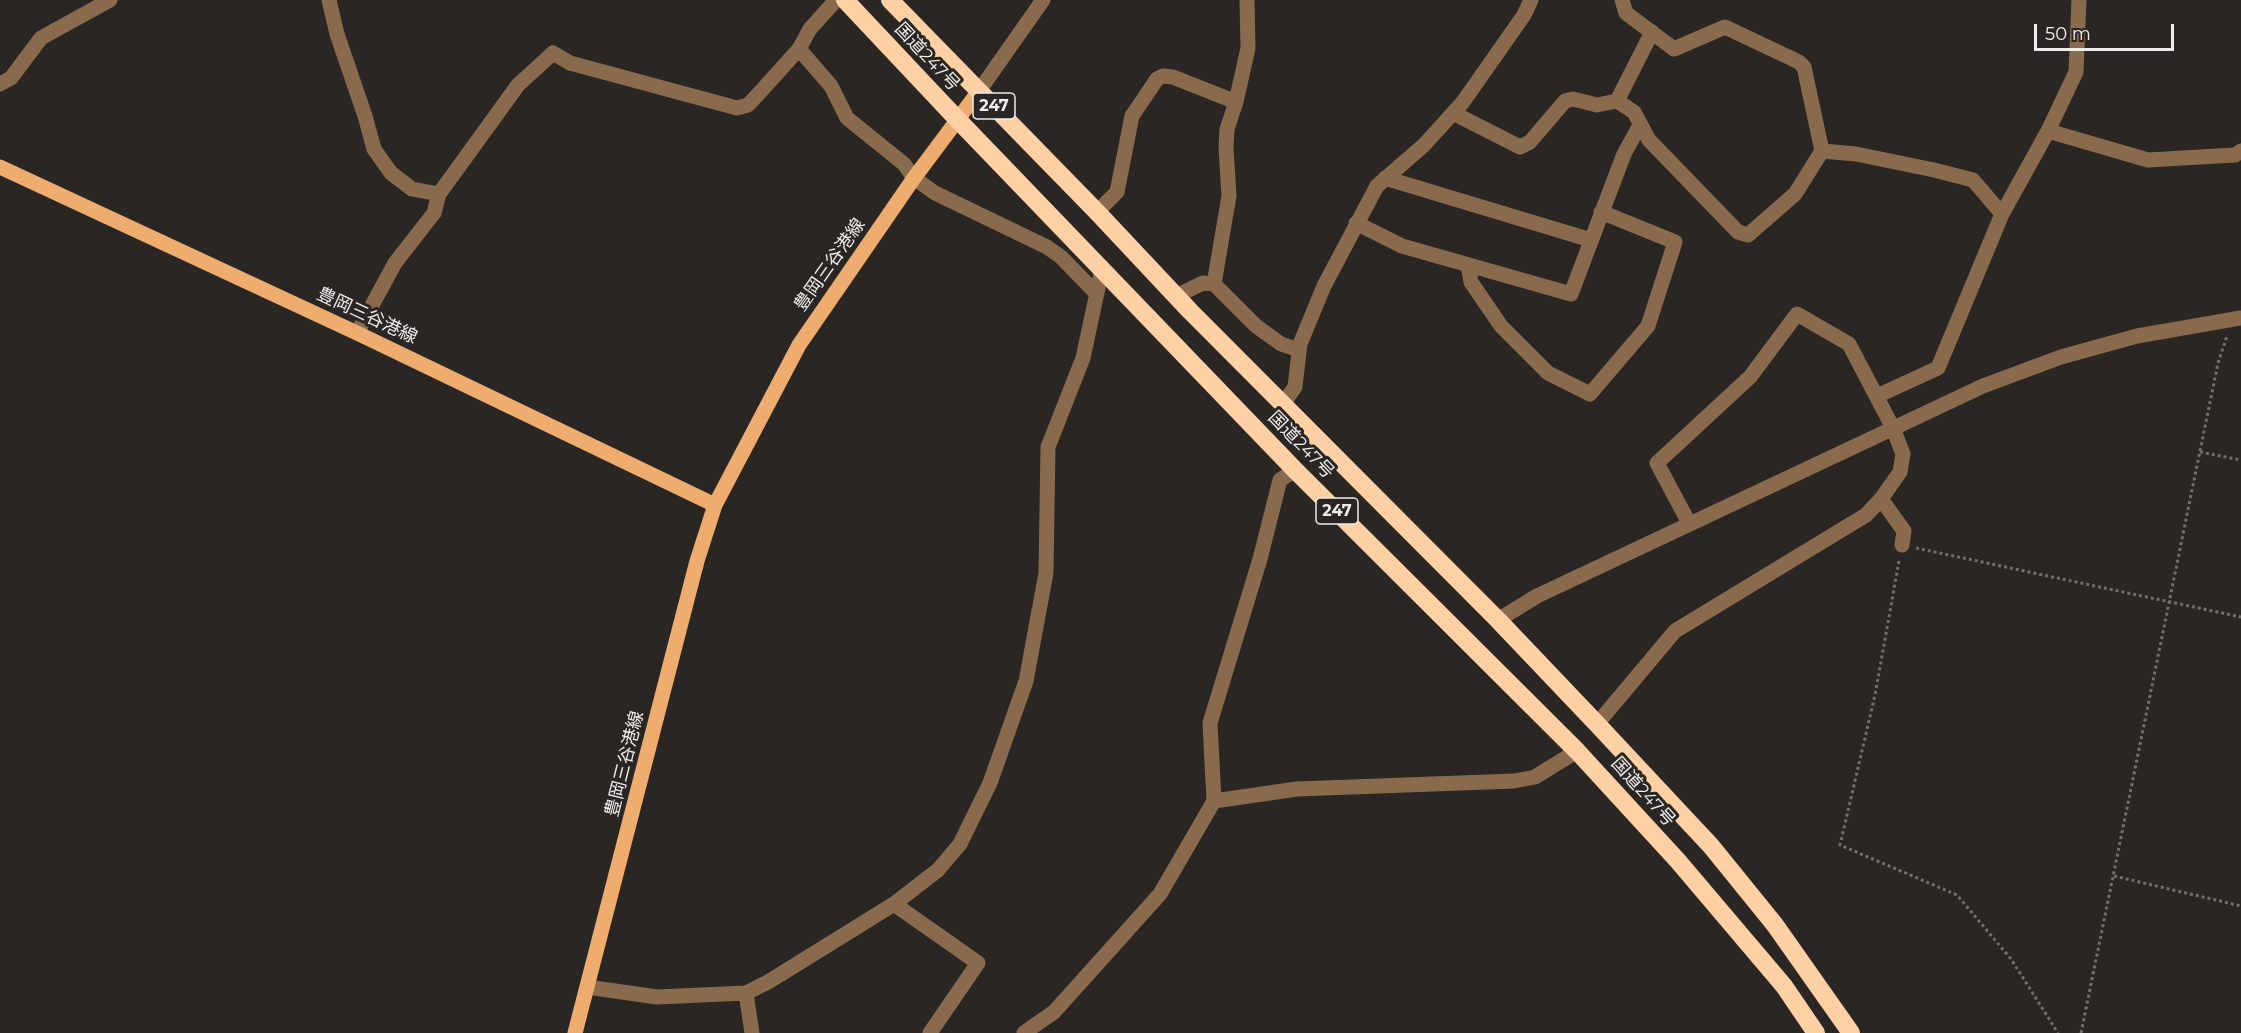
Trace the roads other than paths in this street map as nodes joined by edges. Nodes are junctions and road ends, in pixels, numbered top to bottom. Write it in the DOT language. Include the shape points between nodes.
graph roads {
  1 [pos="110,0"];
  2 [pos="329,0"];
  3 [pos="836,0"];
  4 [pos="845,0"];
  5 [pos="890,0"];
  6 [pos="1043,0"];
  7 [pos="1248,0"];
  8 [pos="1531,0"];
  9 [pos="1622,0"];
  10 [pos="2079,0"];
  11 [pos="1652,32"];
  12 [pos="799,49"];
  13 [pos="0,84"];
  14 [pos="980,91"];
  15 [pos="1617,101"];
  16 [pos="1236,102"];
  17 [pos="1453,113"];
  18 [pos="958,120"];
  19 [pos="1640,125"];
  20 [pos="2048,130"];
  21 [pos="1822,151"];
  22 [pos="2241,151"];
  23 [pos="0,167"];
  24 [pos="914,178"];
  25 [pos="1385,178"];
  26 [pos="439,194"];
  27 [pos="1602,208"];
  28 [pos="1097,212"];
  29 [pos="2002,214"];
  30 [pos="1356,223"];
  31 [pos="1591,240"];
  32 [pos="1468,265"];
  33 [pos="1102,269"];
  34 [pos="1214,284"];
  35 [pos="1097,294"];
  36 [pos="1176,296"];
  37 [pos="2236,319"];
  38 [pos="357,333"];
  39 [pos="1299,350"];
  40 [pos="1876,396"];
  41 [pos="1283,404"];
  42 [pos="1893,428"];
  43 [pos="1295,470"];
  44 [pos="1881,499"];
  45 [pos="715,505"];
  46 [pos="1689,523"];
  47 [pos="1902,545"];
  48 [pos="1498,620"];
  49 [pos="1598,724"];
  50 [pos="1577,752"];
  51 [pos="1214,801"];
  52 [pos="894,904"];
  53 [pos="587,987"];
  54 [pos="746,993"];
  55 [pos="575,1033"];
  56 [pos="752,1033"];
  57 [pos="930,1033"];
  58 [pos="1024,1033"];
  59 [pos="1816,1033"];
  60 [pos="1851,1033"];
  1 -- 13 [label="street" via="41,38 11,78"];
  2 -- 26 [label="street" via="374,150 391,173 412,189"];
  3 -- 12 [label="street" via="810,29"];
  4 -- 18 [label="highway, 国道247号 / 247"];
  5 -- 14 [label="highway, 国道247号 / 247"];
  6 -- 14 [label="street"];
  7 -- 16 [label="street" via="1248,48"];
  8 -- 17 [label="street"];
  9 -- 11 [label="street" via="1626,14"];
  10 -- 20 [label="street" via="2076,72"];
  11 -- 15 [label="street"];
  11 -- 21 [label="street" via="1674,49 1725,27 1799,62 1804,67"];
  12 -- 24 [label="street" via="831,86 847,118 904,164"];
  12 -- 26 [label="street" via="748,105 737,108 570,63 553,53 518,85"];
  14 -- 18 [label="main road, 豊岡三谷港線"];
  14 -- 28 [label="highway, 国道247号 / 247"];
  15 -- 17 [label="street" via="1597,105 1565,101 1530,142 1520,147"];
  15 -- 19 [label="street" via="1634,112"];
  16 -- 28 [label="street" via="1173,76 1157,79 1132,116 1117,192"];
  16 -- 34 [label="street" via="1227,129 1229,196"];
  17 -- 25 [label="street"];
  18 -- 24 [label="main road, 豊岡三谷港線"];
  18 -- 33 [label="highway, 国道247号 / 247"];
  19 -- 21 [label="street" via="1649,140 1738,232 1748,235 1795,194"];
  19 -- 27 [label="street"];
  20 -- 22 [label="street" via="2148,160 2235,155"];
  20 -- 29 [label="street"];
  21 -- 29 [label="street" via="1875,158 1973,180"];
  23 -- 38 [label="main road, 豊岡三谷港線"];
  24 -- 35 [label="street" via="935,193 1047,247"];
  24 -- 45 [label="main road, 豊岡三谷港線" via="799,345"];
  25 -- 30 [label="street"];
  25 -- 31 [label="street"];
  26 -- 38 [label="street" via="434,213 395,263"];
  27 -- 31 [label="street"];
  27 -- 32 [label="street" via="1675,242 1648,326 1590,394 1548,373 1501,326 1471,282"];
  28 -- 36 [label="highway, 国道247号 / 247"];
  29 -- 40 [label="street" via="1938,368"];
  30 -- 32 [label="street" via="1402,246"];
  30 -- 39 [label="street" via="1324,286"];
  31 -- 32 [label="street" via="1571,294"];
  33 -- 35 [label="street"];
  33 -- 43 [label="highway, 国道247号 / 247"];
  34 -- 36 [label="street" via="1203,283"];
  34 -- 39 [label="street" via="1256,326 1281,344"];
  35 -- 52 [label="street" via="1083,358 1048,447 1046,573 1026,681 990,783 960,844 938,870"];
  36 -- 41 [label="highway, 国道247号 / 247"];
  37 -- 42 [label="street" via="2137,336 2061,357 1983,386"];
  38 -- 45 [label="main road, 豊岡三谷港線"];
  39 -- 41 [label="street" via="1295,387"];
  40 -- 42 [label="street"];
  40 -- 46 [label="street" via="1849,344 1797,314 1750,377 1657,463"];
  41 -- 48 [label="highway, 国道247号 / 247"];
  42 -- 44 [label="street" via="1903,454 1900,472"];
  42 -- 46 [label="street"];
  43 -- 50 [label="highway, 国道247号 / 247"];
  43 -- 51 [label="street" via="1280,480 1210,723"];
  44 -- 47 [label="street" via="1904,531"];
  44 -- 49 [label="street" via="1866,515 1675,631"];
  45 -- 53 [label="main road, 豊岡三谷港線" via="697,561"];
  46 -- 48 [label="street" via="1537,596"];
  48 -- 49 [label="highway, 国道247号 / 247"];
  49 -- 60 [label="highway, 国道247号 / 247" via="1711,846 1761,907"];
  50 -- 51 [label="street" via="1535,777 1514,781 1297,789"];
  50 -- 59 [label="highway, 国道247号 / 247" via="1678,861 1784,987"];
  51 -- 58 [label="street" via="1160,894 1054,1012"];
  52 -- 54 [label="street"];
  52 -- 57 [label="street" via="978,963"];
  53 -- 54 [label="street" via="657,997"];
  53 -- 55 [label="main road, 豊岡三谷港線"];
  54 -- 56 [label="street"];
}
